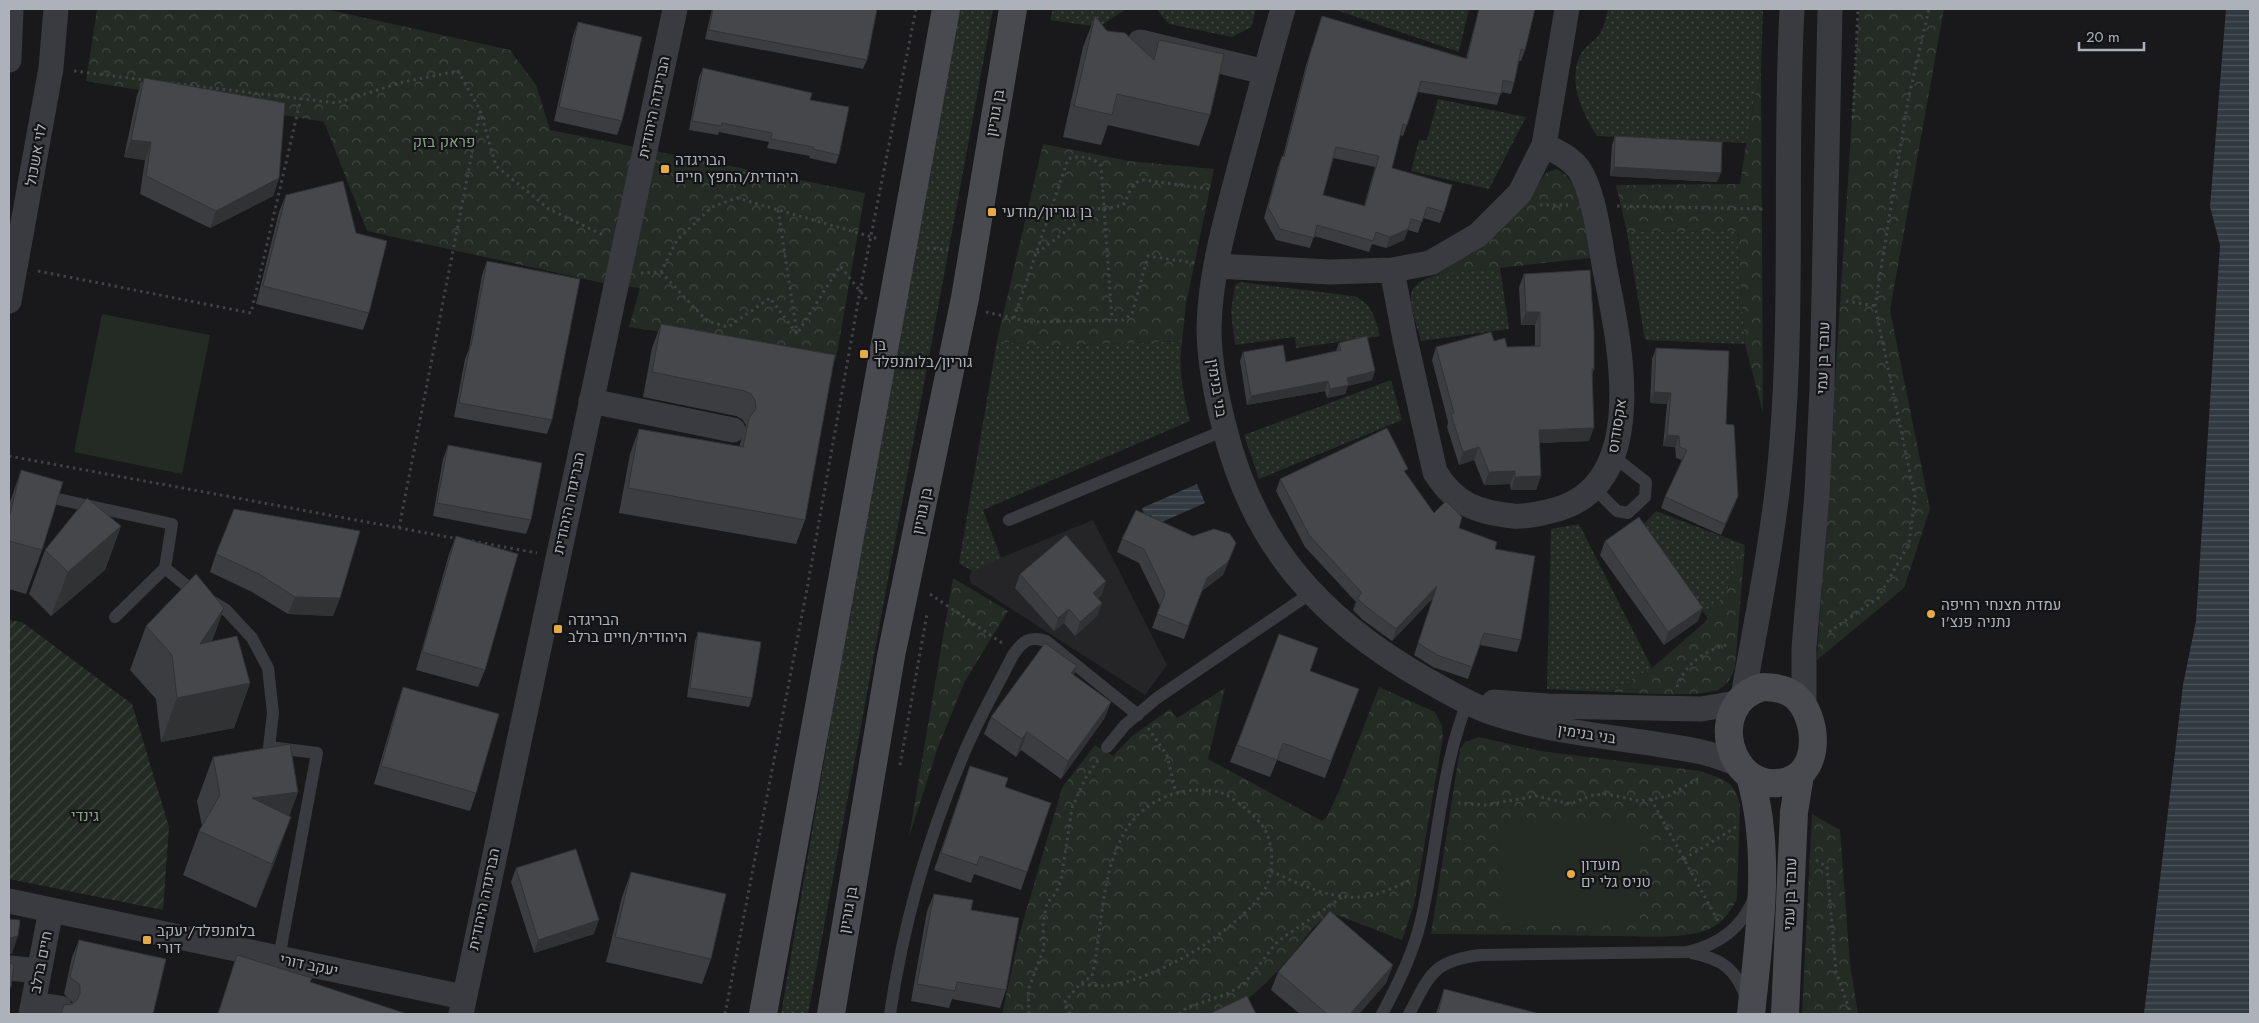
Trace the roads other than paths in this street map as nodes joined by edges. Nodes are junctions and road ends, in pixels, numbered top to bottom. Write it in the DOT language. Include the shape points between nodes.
graph roads {
  1 [pos="11,9"];
  2 [pos="56,9"];
  3 [pos="675,9"];
  4 [pos="946,9"];
  5 [pos="1013,9"];
  6 [pos="1283,9"];
  7 [pos="1567,9"];
  8 [pos="1792,9"];
  9 [pos="1830,9"];
  10 [pos="1140,42"];
  11 [pos="9,60"];
  12 [pos="1266,72"];
  13 [pos="1544,145"];
  14 [pos="1216,266"];
  15 [pos="1392,270"];
  16 [pos="9,301"];
  17 [pos="591,401"];
  18 [pos="733,430"];
  19 [pos="1224,430"];
  20 [pos="1614,457"];
  21 [pos="1594,488"];
  22 [pos="44,496"];
  23 [pos="1009,520"];
  24 [pos="165,568"];
  25 [pos="1311,593"];
  26 [pos="115,617"];
  27 [pos="1468,699"];
  28 [pos="1740,700"];
  29 [pos="1804,706"];
  30 [pos="1138,714"];
  31 [pos="1107,747"];
  32 [pos="1739,767"];
  33 [pos="1800,775"];
  34 [pos="1761,883"];
  35 [pos="9,901"];
  36 [pos="51,910"];
  37 [pos="1687,952"];
  38 [pos="278,958"];
  39 [pos="10,968"];
  40 [pos="39,971"];
  41 [pos="462,1006"];
  42 [pos="60,1008"];
  43 [pos="32,1009"];
  44 [pos="763,1014"];
  45 [pos="831,1014"];
  46 [pos="890,1014"];
  47 [pos="1382,1014"];
  48 [pos="1409,1014"];
  49 [pos="1751,1014"];
  50 [pos="1785,1014"];
  1 -- 11 [label="street"];
  2 -- 16 [label="street, לוי אשכול" via="51,68"];
  3 -- 17 [label="street, הבריגדה היהודית"];
  4 -- 44 [label="main road"];
  5 -- 45 [label="main road, בן גוריון" via="965,298 891,656"];
  6 -- 12 [label="street, בני בנימין"];
  7 -- 13 [label="street"];
  8 -- 28 [label="street" via="1787,326 1781,454 1774,515"];
  9 -- 29 [label="street, עובד בן עמי" via="1824,298 1816,493 1804,648"];
  10 -- 12 [label="street"];
  12 -- 14 [label="street, בני בנימין"];
  13 -- 15 [label="street" via="1520,194 1478,236 1430,263"];
  13 -- 20 [label="street, אקסודוס" via="1562,154 1578,168 1593,206 1620,358 1623,400"];
  14 -- 15 [label="street" via="1330,272"];
  14 -- 19 [label="street, בני בנימין" via="1209,329"];
  15 -- 21 [label="street, אקסודוס" via="1435,472 1446,489 1466,505 1485,512 1515,516 1538,515 1569,505"];
  17 -- 18 [label="street"];
  17 -- 41 [label="street, הבריגדה היהודית"];
  19 -- 23 [label="lane"];
  19 -- 25 [label="street, בני בנימין" via="1240,482 1261,527 1281,558"];
  20 -- 21 [label="street, אקסודוס"];
  20 -- 21 [label="lane" via="1646,482 1645,497 1628,512 1617,511"];
  22 -- 24 [label="lane" via="172,524"];
  24 -- 26 [label="lane"];
  24 -- 38 [label="lane" via="188,587 226,610 252,638 268,668 273,713 269,747 317,753"];
  25 -- 27 [label="street, בני בנימין" via="1375,649"];
  25 -- 30 [label="lane"];
  27 -- 28 [label="street, בני בנימין" via="1528,705 1670,709 1701,709"];
  27 -- 32 [label="street, בני בנימין" via="1491,712 1520,721 1703,751"];
  27 -- 47 [label="lane" via="1456,735 1421,920 1407,967"];
  28 -- 29 [label="main road" via="1752,690 1775,687 1796,697"];
  28 -- 32 [label="main road" via="1729,725"];
  29 -- 33 [label="main road" via="1814,735 1810,757"];
  30 -- 31 [label="lane"];
  30 -- 46 [label="lane" via="1046,641 1028,639 1020,644 962,756 941,808 905,932"];
  32 -- 33 [label="main road" via="1770,783"];
  32 -- 34 [label="main road, עובד בן עמי" via="1759,813"];
  33 -- 50 [label="main road, עובד בן עמי" via="1794,812"];
  34 -- 37 [label="lane" via="1743,920 1726,936"];
  34 -- 49 [label="main road, עובד בן עמי"];
  35 -- 36 [label="street, יעקב דורי"];
  36 -- 38 [label="street, יעקב דורי"];
  36 -- 40 [label="street, חיים ברלב"];
  37 -- 48 [label="lane" via="1457,958 1429,977"];
  37 -- 49 [label="lane" via="1722,962 1741,984"];
  38 -- 41 [label="street, יעקב דורי"];
  39 -- 40 [label="street"];
  40 -- 43 [label="street, חיים ברלב"];
  42 -- 43 [label="street"];
}
